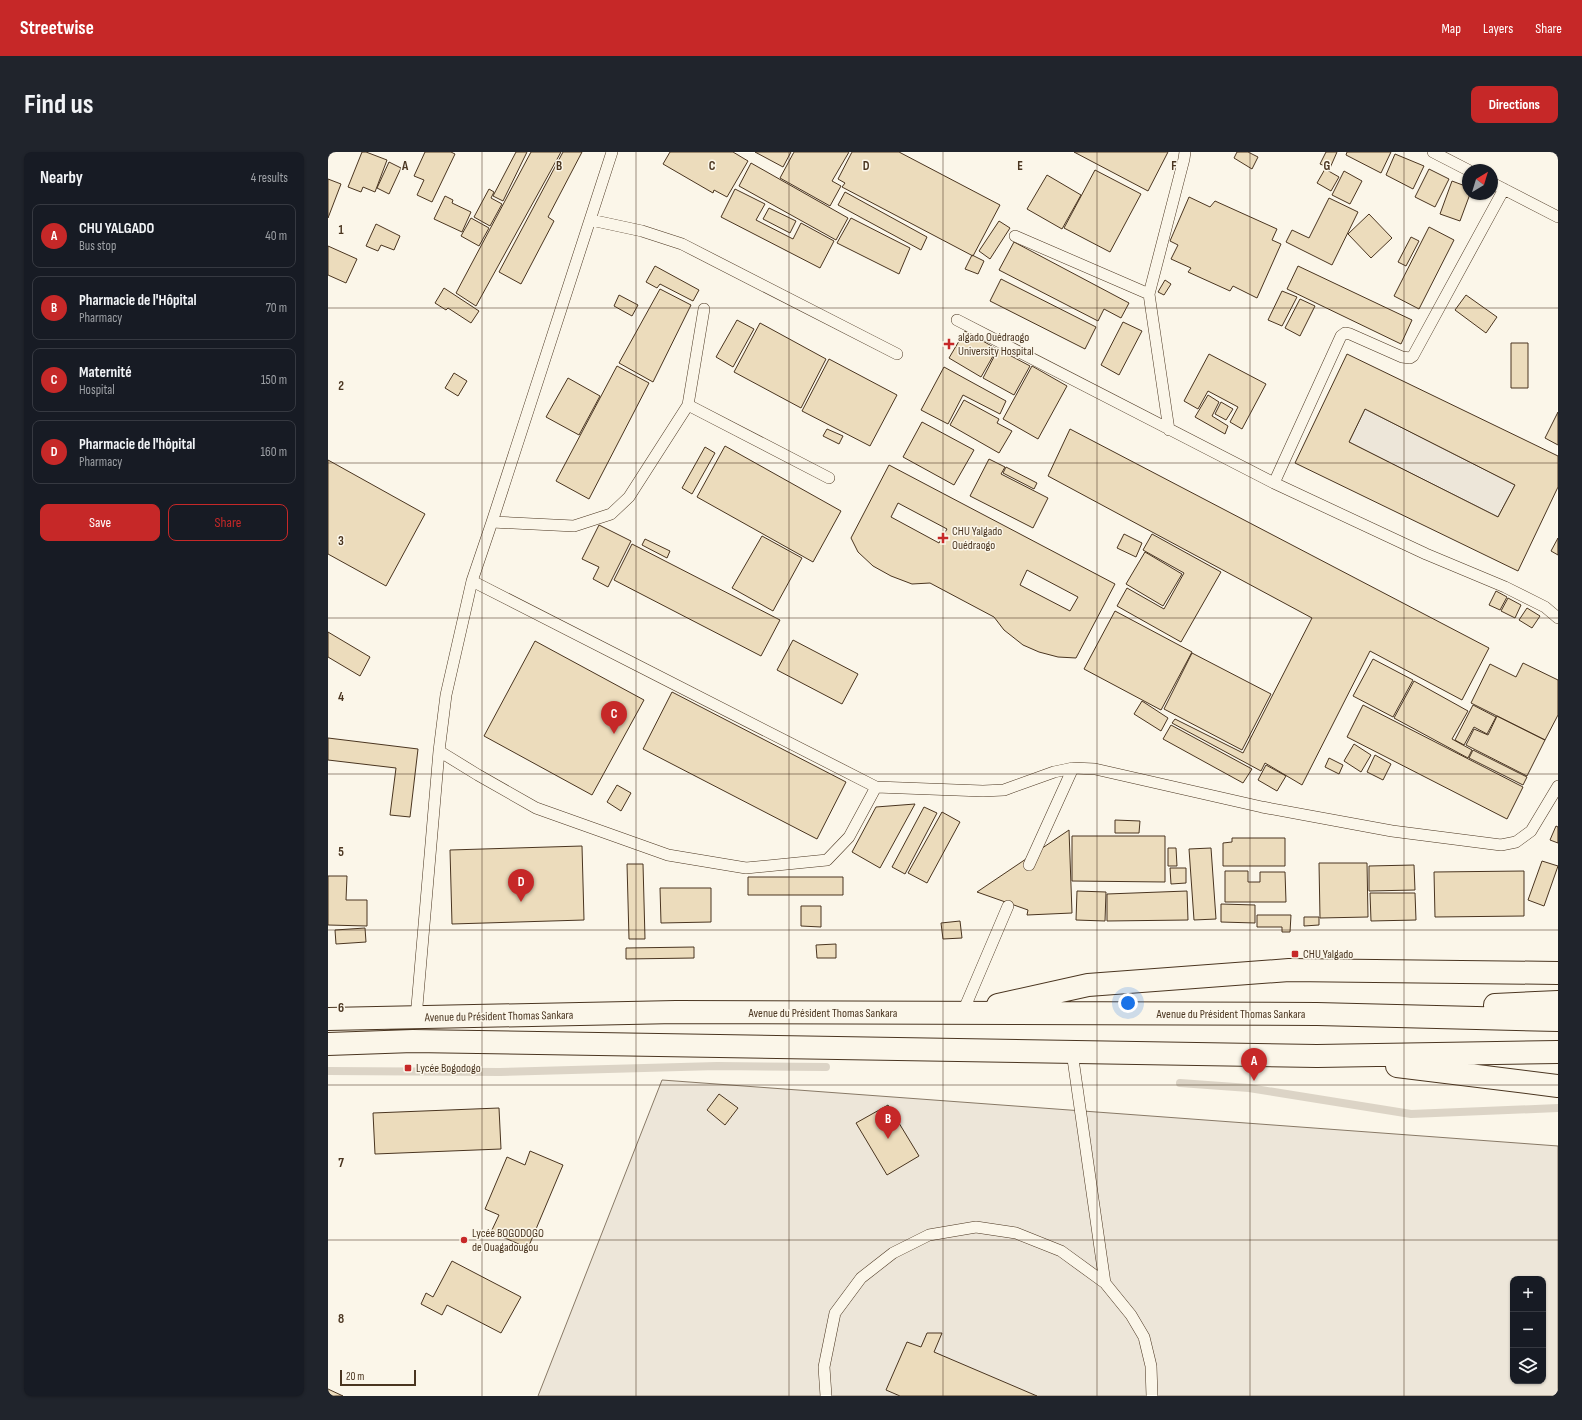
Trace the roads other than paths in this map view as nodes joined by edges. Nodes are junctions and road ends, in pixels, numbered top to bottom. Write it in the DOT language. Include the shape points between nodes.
graph roads {
  1 [pos="612,152"];
  2 [pos="1185,152"];
  3 [pos="1433,152"];
  4 [pos="1462,167"];
  5 [pos="1498,186"];
  6 [pos="1504,189"];
  7 [pos="1558,216"];
  8 [pos="591,220"];
  9 [pos="1015,236"];
  10 [pos="1149,294"];
  11 [pos="704,309"];
  12 [pos="957,320"];
  13 [pos="897,354"];
  14 [pos="688,405"];
  15 [pos="1168,430"];
  16 [pos="829,478"];
  17 [pos="1274,483"];
  18 [pos="492,522"];
  19 [pos="472,581"];
  20 [pos="1558,618"];
  21 [pos="439,751"];
  22 [pos="1073,768"];
  23 [pos="1558,786"];
  24 [pos="876,787"];
  25 [pos="1029,865"];
  26 [pos="1008,906"];
  27 [pos="1558,973"];
  28 [pos="1558,1002"];
  29 [pos="962,1014"];
  30 [pos="1317,1014"];
  31 [pos="416,1018"];
  32 [pos="328,1019"];
  33 [pos="1558,1020"];
  34 [pos="328,1044"];
  35 [pos="1072,1052"];
  36 [pos="1558,1052"];
  37 [pos="1317,1056"];
  38 [pos="1558,1086"];
  39 [pos="1105,1283"];
  40 [pos="826,1396"];
  41 [pos="1152,1396"];
  1 -- 8 [label="lane"];
  2 -- 10 [label="lane"];
  3 -- 4 [label="lane"];
  5 -- 6 [label="lane"];
  6 -- 7 [label="lane"];
  6 -- 17 [label="lane" via="1413,356 1402,357 1350,334 1345,333 1341,336"];
  8 -- 13 [label="lane" via="642,231 682,244"];
  8 -- 18 [label="lane"];
  9 -- 10 [label="lane"];
  10 -- 15 [label="lane"];
  11 -- 14 [label="lane"];
  12 -- 15 [label="lane"];
  14 -- 16 [label="lane"];
  14 -- 18 [label="lane" via="629,497 610,514 574,526"];
  15 -- 17 [label="lane"];
  17 -- 20 [label="lane" via="1426,554 1505,587 1544,607"];
  18 -- 19 [label="lane"];
  19 -- 21 [label="lane" via="446,696"];
  19 -- 24 [label="lane"];
  21 -- 24 [label="lane" via="536,808 668,855 746,868 827,860 849,837"];
  21 -- 31 [label="lane"];
  22 -- 23 [label="lane" via="1095,769 1262,807 1392,831 1501,845 1516,842 1531,831"];
  22 -- 24 [label="lane" via="1004,790"];
  22 -- 25 [label="lane"];
  26 -- 29 [label="lane"];
  27 -- 29 [label="highway" via="1289,970 1088,985"];
  28 -- 30 [label="highway"];
  29 -- 30 [label="highway, Avenue du Président Thomas Sankara"];
  29 -- 31 [label="highway, Avenue du Président Thomas Sankara" via="676,1012"];
  30 -- 33 [label="highway"];
  31 -- 32 [label="highway, Avenue du Président Thomas Sankara"];
  34 -- 35 [label="highway, Avenue du Président Thomas Sankara" via="413,1041"];
  35 -- 37 [label="highway, Avenue du Président Thomas Sankara"];
  35 -- 39 [label="lane"];
  36 -- 37 [label="highway"];
  37 -- 38 [label="highway"];
  39 -- 40 [label="lane" via="1061,1251 1016,1233 976,1226 929,1235 892,1253 860,1278 835,1313 824,1367"];
  39 -- 41 [label="lane" via="1131,1315 1144,1337 1151,1366"];
}
